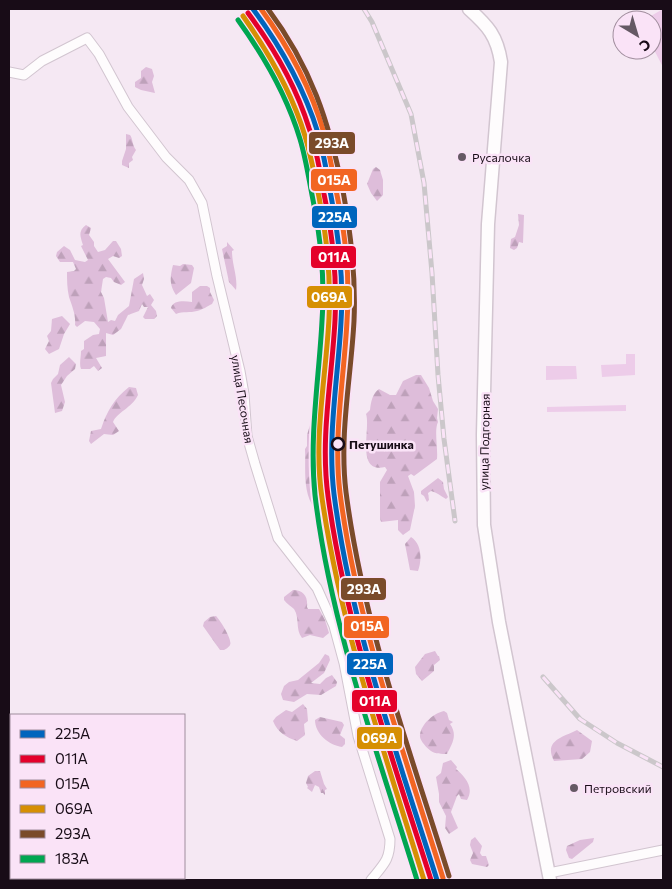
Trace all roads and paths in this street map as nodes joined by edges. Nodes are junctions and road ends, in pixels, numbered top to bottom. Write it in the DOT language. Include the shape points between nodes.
graph roads {
  1 [pos="469,9"];
  2 [pos="9,72"];
  3 [pos="663,850"];
  4 [pos="550,877"];
  5 [pos="371,880"];
  1 -- 4 [label="main road, улица Подгорная" via="491,32 498,45 501,62 488,224 484,525 499,622"];
  2 -- 5 [label="street, улица Песочная" via="24,75 42,61 87,38 128,107 166,157 189,180 202,203 240,371 252,454 278,538 317,588 334,626 358,736 390,839 390,853"];
  3 -- 4 [label="street"];
}
